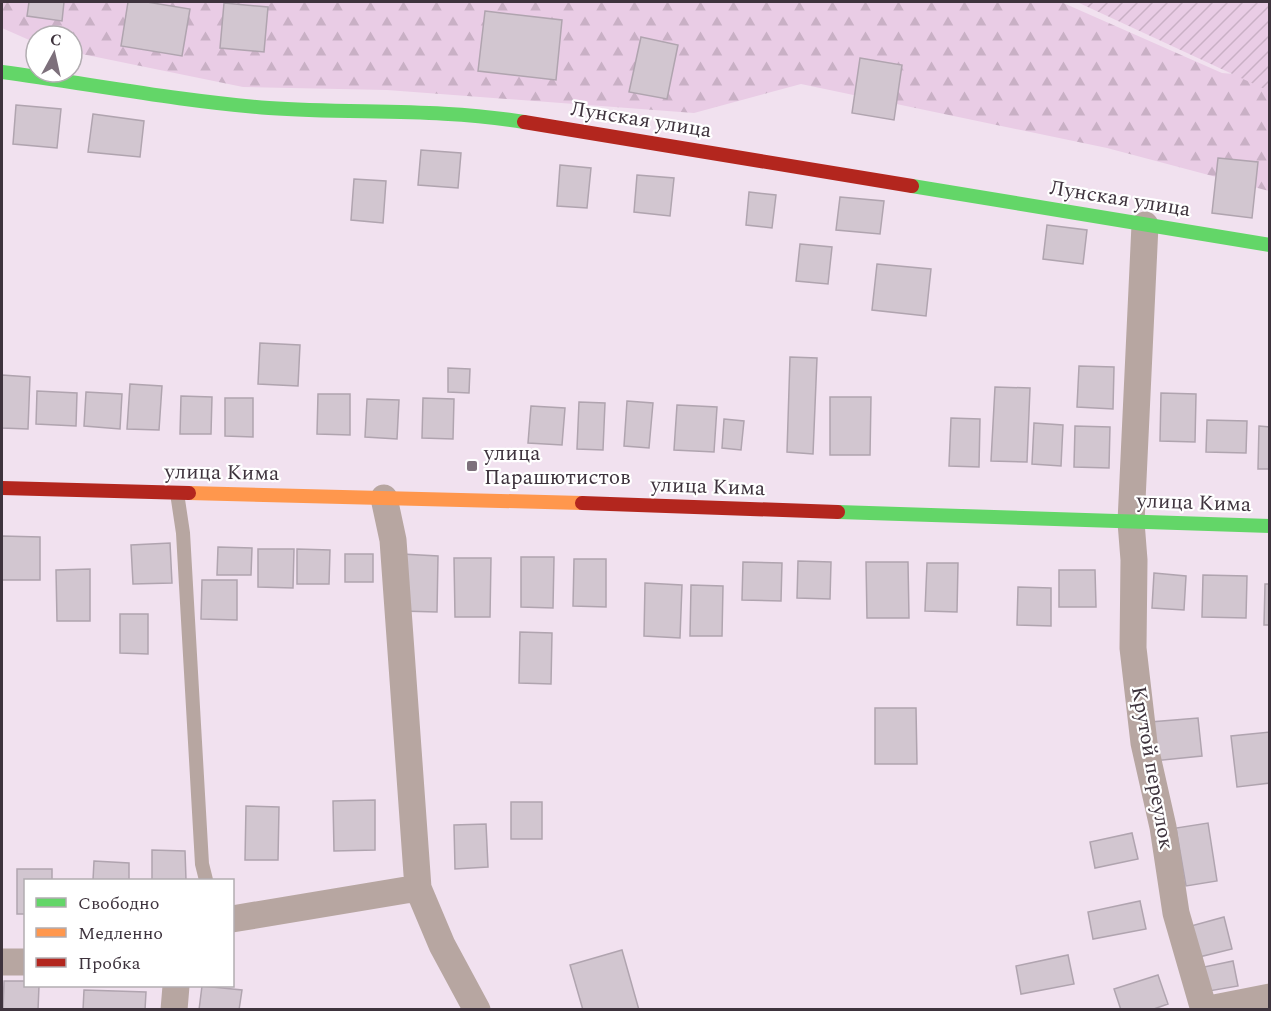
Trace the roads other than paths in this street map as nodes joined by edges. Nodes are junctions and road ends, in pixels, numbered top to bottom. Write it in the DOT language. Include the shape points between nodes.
graph roads {
  1 [pos="2,72"];
  2 [pos="1145,225"];
  3 [pos="1269,245"];
  4 [pos="2,488"];
  5 [pos="177,493"];
  6 [pos="384,498"];
  7 [pos="1131,522"];
  8 [pos="1269,526"];
  9 [pos="206,879"];
  10 [pos="418,888"];
  11 [pos="234,919"];
  12 [pos="2,962"];
  13 [pos="24,962"];
  14 [pos="176,987"];
  15 [pos="1269,997"];
  16 [pos="174,1010"];
  17 [pos="477,1010"];
  18 [pos="1204,1010"];
  1 -- 2 [label="street, Лунская улица" via="196,102 489,116"];
  2 -- 3 [label="street, Лунская улица"];
  2 -- 7 [label="street, Крутой переулок"];
  4 -- 5 [label="street, улица Кима"];
  5 -- 6 [label="street, улица Кима"];
  5 -- 9 [label="lane" via="183,533"];
  6 -- 7 [label="street, улица Кима"];
  6 -- 10 [label="street" via="393,540"];
  7 -- 8 [label="street, улица Кима"];
  7 -- 18 [label="street, Крутой переулок" via="1133,648 1144,742 1163,827 1176,913"];
  10 -- 11 [label="street"];
  10 -- 17 [label="street" via="442,945"];
  12 -- 13 [label="street"];
  14 -- 16 [label="street"];
  15 -- 18 [label="street"];
}
